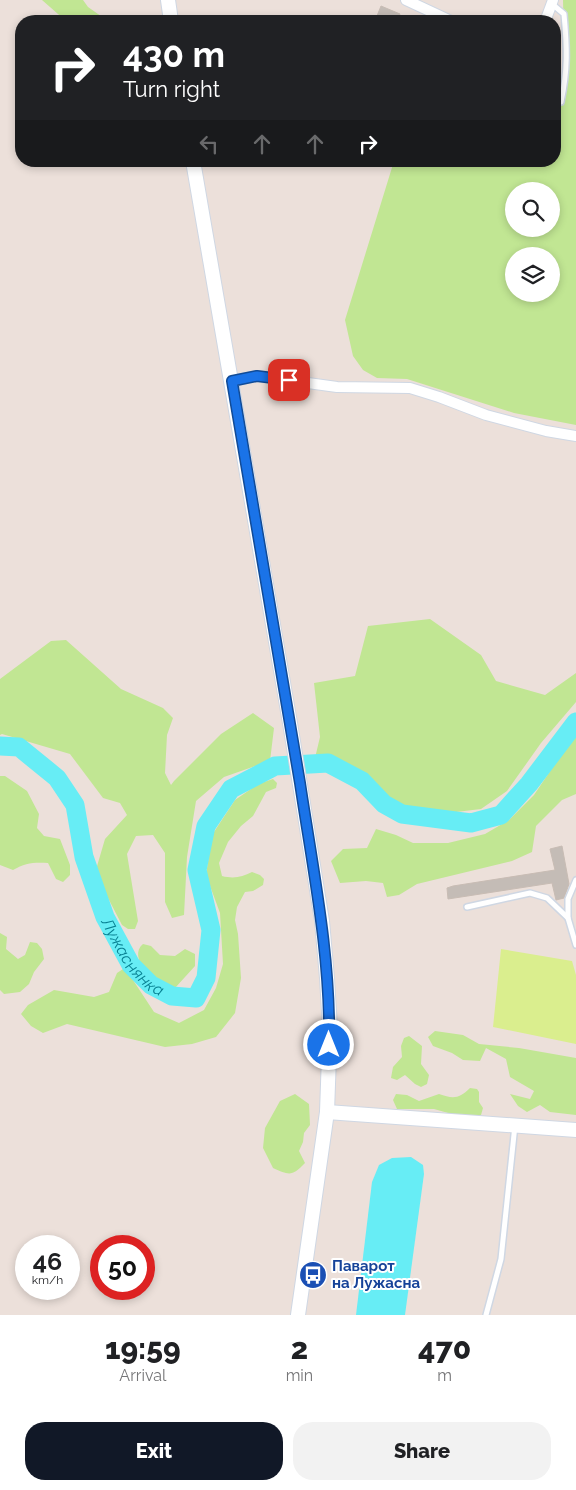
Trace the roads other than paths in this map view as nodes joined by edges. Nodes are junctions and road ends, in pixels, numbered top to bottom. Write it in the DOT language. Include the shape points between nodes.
graph roads {
  1 [pos="168,0"];
  2 [pos="406,0"];
  3 [pos="552,2"];
  4 [pos="170,15"];
  5 [pos="438,15"];
  6 [pos="547,15"];
  7 [pos="561,102"];
  8 [pos="194,167"];
  9 [pos="232,381"];
  10 [pos="576,436"];
  11 [pos="576,880"];
  12 [pos="468,907"];
  13 [pos="568,918"];
  14 [pos="576,945"];
  15 [pos="327,1112"];
  16 [pos="515,1125"];
  17 [pos="576,1130"];
  18 [pos="298,1315"];
  19 [pos="486,1315"];
  1 -- 4 [label="main road"];
  2 -- 5 [label="street"];
  3 -- 6 [label="street"];
  3 -- 7 [label="lane" via="564,14 567,43"];
  8 -- 9 [label="main road"];
  9 -- 10 [label="street" via="257,376 337,387 410,388 486,415"];
  9 -- 15 [label="main road" via="322,921 330,1028"];
  11 -- 13 [label="lane" via="568,899"];
  12 -- 13 [label="lane" via="530,893 547,898"];
  13 -- 14 [label="lane"];
  15 -- 16 [label="main road"];
  15 -- 18 [label="main road"];
  16 -- 17 [label="main road"];
  16 -- 19 [label="lane" via="501,1258"];
}
